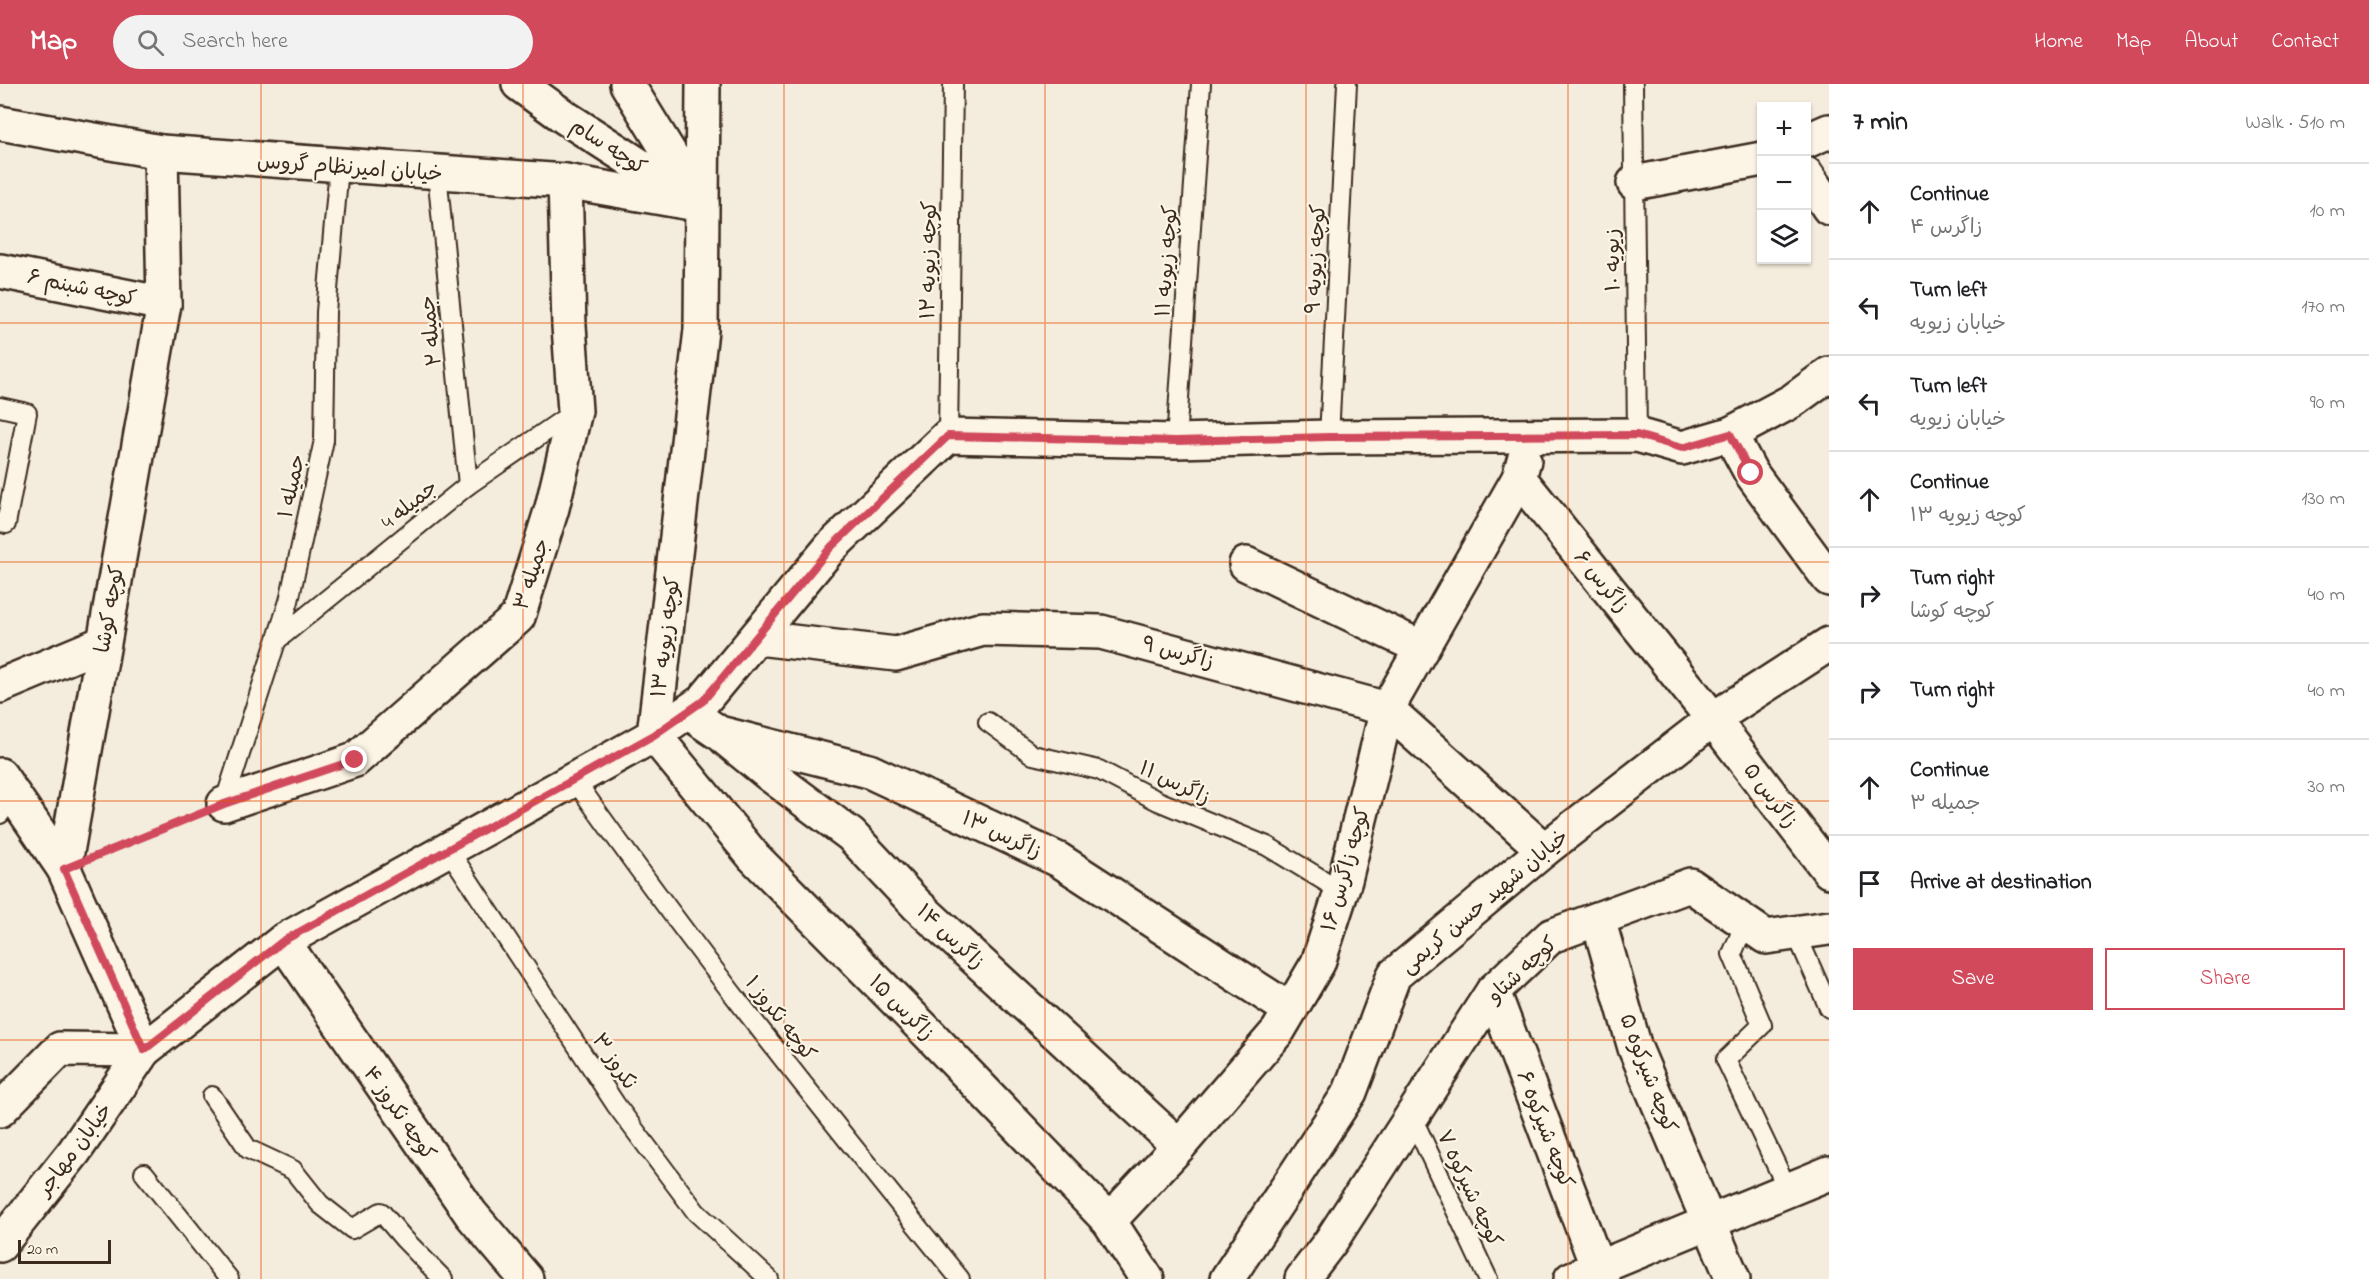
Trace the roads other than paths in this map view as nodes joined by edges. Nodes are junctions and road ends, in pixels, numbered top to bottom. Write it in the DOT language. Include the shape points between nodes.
graph roads {
  1 [pos="519,84"];
  2 [pos="627,84"];
  3 [pos="703,84"];
  4 [pos="953,84"];
  5 [pos="1201,84"];
  6 [pos="1347,84"];
  7 [pos="1633,84"];
  8 [pos="0,123"];
  9 [pos="1829,131"];
  10 [pos="1811,139"];
  11 [pos="161,152"];
  12 [pos="1757,160"];
  13 [pos="339,166"];
  14 [pos="437,173"];
  15 [pos="564,181"];
  16 [pos="1811,181"];
  17 [pos="1634,183"];
  18 [pos="702,205"];
  19 [pos="1829,208"];
  20 [pos="0,270"];
  21 [pos="164,304"];
  22 [pos="1825,385"];
  23 [pos="0,407"];
  24 [pos="575,411"];
  25 [pos="1730,434"];
  26 [pos="1637,435"];
  27 [pos="948,436"];
  28 [pos="1532,436"];
  29 [pos="1329,437"];
  30 [pos="1176,441"];
  31 [pos="1519,478"];
  32 [pos="468,485"];
  33 [pos="6,524"];
  34 [pos="1246,564"];
  35 [pos="1829,579"];
  36 [pos="758,638"];
  37 [pos="277,640"];
  38 [pos="103,643"];
  39 [pos="1829,644"];
  40 [pos="1422,648"];
  41 [pos="0,686"];
  42 [pos="1388,709"];
  43 [pos="688,711"];
  44 [pos="1713,719"];
  45 [pos="988,722"];
  46 [pos="719,733"];
  47 [pos="654,735"];
  48 [pos="574,779"];
  49 [pos="4,794"];
  50 [pos="224,804"];
  51 [pos="448,849"];
  52 [pos="1544,850"];
  53 [pos="64,869"];
  54 [pos="1829,871"];
  55 [pos="1341,891"];
  56 [pos="1598,919"];
  57 [pos="1745,923"];
  58 [pos="1829,928"];
  59 [pos="1796,933"];
  60 [pos="283,941"];
  61 [pos="1493,991"];
  62 [pos="1829,1008"];
  63 [pos="1290,1010"];
  64 [pos="144,1050"];
  65 [pos="212,1096"];
  66 [pos="0,1110"];
  67 [pos="1412,1117"];
  68 [pos="1179,1146"];
  69 [pos="144,1173"];
  70 [pos="1828,1177"];
  71 [pos="1788,1190"];
  72 [pos="1109,1221"];
  73 [pos="1709,1222"];
  74 [pos="0,1245"];
  75 [pos="1590,1275"];
  76 [pos="229,1279"];
  77 [pos="443,1279"];
  78 [pos="526,1279"];
  79 [pos="769,1279"];
  80 [pos="960,1279"];
  81 [pos="1147,1279"];
  82 [pos="1227,1279"];
  83 [pos="1302,1279"];
  84 [pos="1488,1279"];
  85 [pos="1733,1279"];
  1 -- 18 [label="street, کوچه سام"];
  2 -- 18 [label="street"];
  3 -- 18 [label="street, کوچه زیویه ۱۳"];
  4 -- 27 [label="lane, کوچه زیویه ۱۲"];
  5 -- 30 [label="lane, کوچه زیویه ۱۱"];
  6 -- 29 [label="lane, کوچه زیویه ۹"];
  7 -- 17 [label="lane, زیویه ۱۰"];
  8 -- 11 [label="street, خیابان امیرنظام گروس"];
  9 -- 10 [label="street"];
  11 -- 13 [label="street, خیابان امیرنظام گروس"];
  11 -- 21 [label="street, کوچه کوشا"];
  12 -- 17 [label="street"];
  13 -- 14 [label="street, خیابان امیرنظام گروس"];
  13 -- 37 [label="lane, جمیله ۱" via="326,312 324,440"];
  14 -- 15 [label="street, خیابان امیرنظام گروس"];
  14 -- 32 [label="lane, جمیله ۲"];
  15 -- 18 [label="street, خیابان امیرنظام گروس"];
  15 -- 24 [label="street, جمیله ۳"];
  16 -- 19 [label="street"];
  17 -- 26 [label="lane, زیویه ۱۰"];
  18 -- 47 [label="street, کوچه زیویه ۱۳" via="701,330"];
  20 -- 21 [label="street, کوچه شبنم ۶"];
  21 -- 38 [label="street, کوچه کوشا"];
  22 -- 25 [label="street"];
  23 -- 33 [label="lane" via="27,414"];
  24 -- 32 [label="lane, جمیله 4"];
  24 -- 50 [label="street, جمیله ۳" via="552,508 518,617 355,760"];
  25 -- 26 [label="street" via="1682,448"];
  25 -- 35 [label="street" via="1751,473"];
  26 -- 28 [label="street"];
  27 -- 30 [label="street"];
  27 -- 36 [label="street" via="831,547"];
  28 -- 29 [label="street"];
  28 -- 31 [label="street"];
  29 -- 30 [label="street"];
  31 -- 40 [label="street, کوچه زاگرس ۱۶"];
  31 -- 44 [label="street, زاگرس ۶"];
  32 -- 37 [label="lane, جمیله 4"];
  34 -- 40 [label="street"];
  36 -- 42 [label="street, زاگرس ۹" via="896,654 983,629 1101,632"];
  36 -- 43 [label="street" via="703,701"];
  37 -- 50 [label="lane, جمیله ۱"];
  38 -- 41 [label="street"];
  38 -- 53 [label="street, کوچه کوشا"];
  39 -- 44 [label="street, خیابان شهید حسن کریمی"];
  40 -- 42 [label="street, کوچه زاگرس ۱۶"];
  42 -- 52 [label="street, زاگرس ۹"];
  42 -- 55 [label="street, کوچه زاگرس ۱۶"];
  43 -- 46 [label="street, زاگرس ۱۳"];
  43 -- 47 [label="street"];
  44 -- 52 [label="street, خیابان شهید حسن کریمی"];
  44 -- 54 [label="street, زاگرس ۵"];
  45 -- 55 [label="lane, زاگرس ۱۱" via="1033,754 1099,770 1158,801 1268,846"];
  46 -- 63 [label="street, زاگرس ۱۳" via="869,771 1059,860"];
  46 -- 68 [label="street, زاگرس ۱۴" via="851,835 916,905"];
  47 -- 48 [label="street"];
  47 -- 72 [label="street, زاگرس ۱۵" via="754,857"];
  48 -- 51 [label="street"];
  48 -- 80 [label="lane, کوچه نکروز ۱" via="726,984"];
  49 -- 53 [label="street"];
  51 -- 60 [label="street"];
  51 -- 79 [label="lane, نکروز ۳" via="616,1105 696,1212"];
  52 -- 82 [label="street, خیابان شهید حسن کریمی" via="1394,975 1350,1092"];
  53 -- 64 [label="street"];
  55 -- 63 [label="street, کوچه زاگرس ۱۶" via="1318,963"];
  56 -- 57 [label="street, کوچه شتاو" via="1690,885"];
  56 -- 61 [label="street, کوچه شتاو" via="1551,936"];
  56 -- 73 [label="street, کوچه شیرکوه ۵" via="1635,1048"];
  57 -- 59 [label="street, کوچه شتاو" via="1766,937"];
  57 -- 71 [label="lane" via="1732,954 1762,1025 1726,1060"];
  58 -- 59 [label="street, کوچه شتاو"];
  59 -- 62 [label="lane"];
  60 -- 64 [label="street"];
  60 -- 78 [label="street, کوچه نکروز ۴" via="471,1214"];
  61 -- 67 [label="street, کوچه شتاو"];
  61 -- 75 [label="street, کوچه شیرکوه ۶"];
  63 -- 68 [label="street, کوچه زاگرس ۱۶" via="1278,1031"];
  64 -- 66 [label="street" via="60,1049"];
  64 -- 74 [label="street, خیابان مهاجر" via="74,1152"];
  65 -- 77 [label="lane" via="248,1149 293,1170 320,1203 351,1229 381,1212"];
  67 -- 83 [label="street, کوچه شتاو"];
  67 -- 84 [label="lane, کوچه شیرکوه ۷"];
  68 -- 72 [label="street, کوچه زاگرس ۱۶"];
  69 -- 76 [label="lane"];
  70 -- 71 [label="street"];
  71 -- 73 [label="street"];
  72 -- 81 [label="street, زاگرس ۱۵"];
  73 -- 75 [label="street"];
  73 -- 85 [label="street, کوچه شیرکوه ۵"];
}
